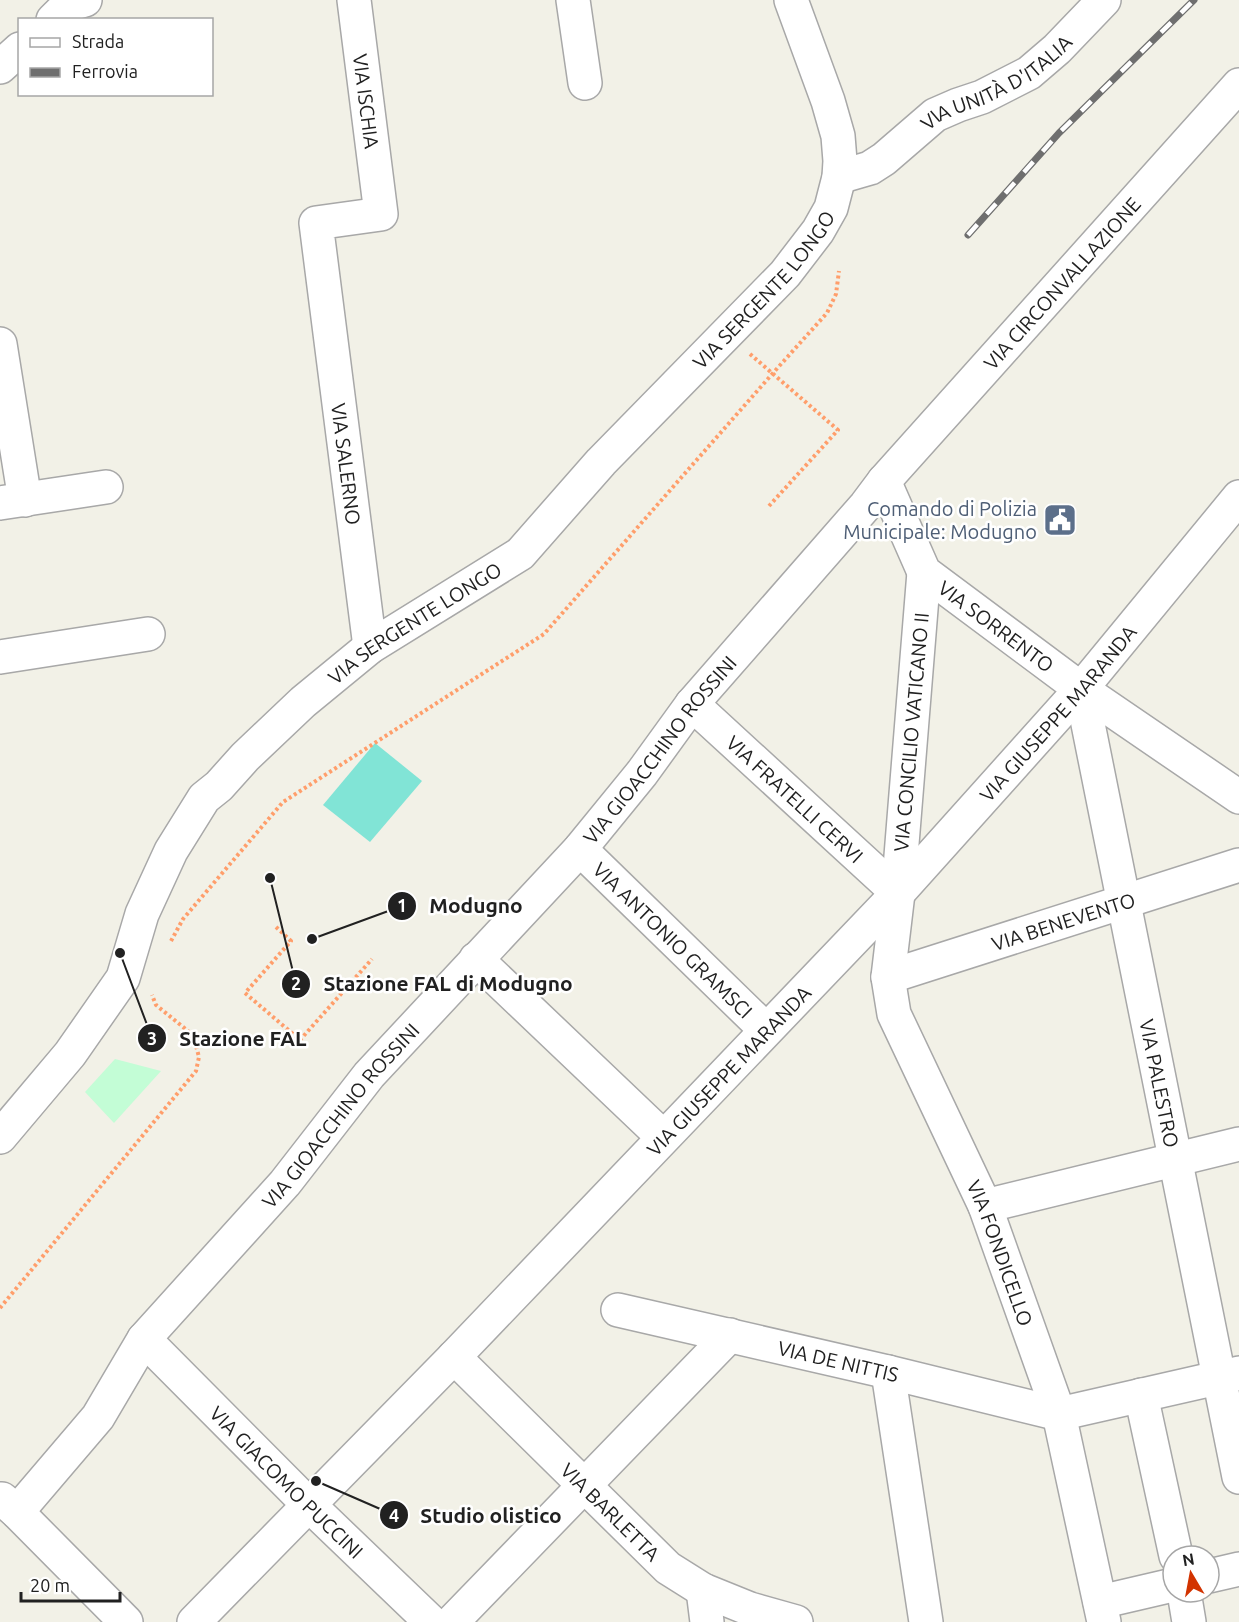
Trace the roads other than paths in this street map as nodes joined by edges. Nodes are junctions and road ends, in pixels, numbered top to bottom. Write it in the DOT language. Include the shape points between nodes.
graph roads {
  1 [pos="354,0"];
  2 [pos="573,0"];
  3 [pos="791,0"];
  4 [pos="1104,0"];
  5 [pos="18,51"];
  6 [pos="0,67"];
  7 [pos="585,82"];
  8 [pos="1239,85"];
  9 [pos="839,177"];
  10 [pos="380,203"];
  11 [pos="0,344"];
  12 [pos="884,481"];
  13 [pos="106,487"];
  14 [pos="1239,497"];
  15 [pos="13,501"];
  16 [pos="924,572"];
  17 [pos="148,634"];
  18 [pos="370,647"];
  19 [pos="0,657"];
  20 [pos="1081,689"];
  21 [pos="692,704"];
  22 [pos="1239,797"];
  23 [pos="580,849"];
  24 [pos="1239,866"];
  25 [pos="898,893"];
  26 [pos="1124,902"];
  27 [pos="476,959"];
  28 [pos="888,977"];
  29 [pos="766,1030"];
  30 [pos="0,1137"];
  31 [pos="663,1137"];
  32 [pos="1239,1144"];
  33 [pos="1176,1159"];
  34 [pos="985,1206"];
  35 [pos="618,1310"];
  36 [pos="730,1335"];
  37 [pos="144,1340"];
  38 [pos="454,1356"];
  39 [pos="888,1372"];
  40 [pos="1229,1375"];
  41 [pos="1141,1395"];
  42 [pos="1059,1414"];
  43 [pos="1239,1477"];
  44 [pos="585,1486"];
  45 [pos="8,1504"];
  46 [pos="308,1504"];
  47 [pos="1173,1544"];
  48 [pos="1239,1569"];
  49 [pos="1221,1573"];
  50 [pos="1161,1590"];
  51 [pos="1186,1604"];
  52 [pos="705,1606"];
  53 [pos="1102,1612"];
  54 [pos="126,1622"];
  55 [pos="194,1622"];
  56 [pos="431,1622"];
  57 [pos="452,1622"];
  58 [pos="796,1622"];
  59 [pos="926,1622"];
  60 [pos="1190,1622"];
  1 -- 10 [label="street, VIA ISCHIA"];
  2 -- 7 [label="street"];
  3 -- 9 [label="street, VIA SERGENTE LONGO" via="838,136"];
  4 -- 9 [label="street, VIA UNITÀ D'ITALIA" via="1058,49 1029,73 935,115 884,159 870,168"];
  5 -- 6 [label="street"];
  8 -- 12 [label="street, VIA CIRCONVALLAZIONE"];
  9 -- 18 [label="street, VIA SERGENTE LONGO" via="831,208 818,231 784,274 601,462 520,554"];
  10 -- 18 [label="street, VIA SALERNO" via="381,214 316,223"];
  11 -- 15 [label="street"];
  12 -- 16 [label="street, VIA SORRENTO"];
  12 -- 21 [label="street, VIA GIOACCHINO ROSSINI"];
  13 -- 15 [label="street"];
  14 -- 20 [label="street, VIA GIUSEPPE MARANDA"];
  16 -- 20 [label="street, VIA SORRENTO"];
  16 -- 25 [label="street, VIA CONCILIO VATICANO II"];
  17 -- 19 [label="street"];
  18 -- 30 [label="street, VIA SERGENTE LONGO" via="303,702 204,798 171,852 146,904 123,978 70,1054"];
  20 -- 22 [label="street, VIA SORRENTO"];
  20 -- 25 [label="street, VIA GIUSEPPE MARANDA"];
  20 -- 26 [label="street, VIA PALESTRO"];
  21 -- 23 [label="street, VIA GIOACCHINO ROSSINI"];
  21 -- 25 [label="street, VIA FRATELLI CERVI"];
  23 -- 27 [label="street, VIA GIOACCHINO ROSSINI"];
  23 -- 29 [label="street, VIA ANTONIO GRAMSCI"];
  24 -- 26 [label="street, VIA BENEVENTO"];
  25 -- 28 [label="street, VIA FONDICELLO"];
  25 -- 29 [label="street, VIA GIUSEPPE MARANDA"];
  26 -- 28 [label="street, VIA BENEVENTO"];
  26 -- 33 [label="street, VIA PALESTRO"];
  27 -- 31 [label="street"];
  27 -- 37 [label="street, VIA GIOACCHINO ROSSINI" via="369,1075 285,1183"];
  28 -- 34 [label="street, VIA FONDICELLO" via="894,1014"];
  29 -- 31 [label="street, VIA GIUSEPPE MARANDA"];
  31 -- 38 [label="street, VIA GIUSEPPE MARANDA"];
  32 -- 33 [label="street"];
  33 -- 34 [label="street"];
  33 -- 40 [label="street, VIA PALESTRO"];
  34 -- 42 [label="street, VIA FONDICELLO"];
  35 -- 36 [label="street, VIA DE NITTIS"];
  36 -- 39 [label="street, VIA DE NITTIS"];
  36 -- 44 [label="street"];
  37 -- 45 [label="street, VIA GIOACCHINO ROSSINI" via="98,1417"];
  37 -- 46 [label="street, VIA GIACOMO PUCCINI"];
  38 -- 44 [label="street, VIA BARLETTA"];
  38 -- 46 [label="street, VIA GIUSEPPE MARANDA"];
  39 -- 42 [label="street, VIA DE NITTIS"];
  39 -- 59 [label="street"];
  40 -- 41 [label="street"];
  40 -- 43 [label="street, VIA PALESTRO"];
  41 -- 42 [label="street"];
  41 -- 47 [label="street"];
  42 -- 53 [label="street, VIA FONDICELLO"];
  44 -- 52 [label="street, VIA BARLETTA"];
  44 -- 57 [label="street"];
  45 -- 54 [label="street"];
  46 -- 55 [label="street, VIA GIUSEPPE MARANDA"];
  46 -- 56 [label="street, VIA GIACOMO PUCCINI"];
  48 -- 49 [label="street"];
  50 -- 53 [label="street"];
  51 -- 60 [label="street"];
  52 -- 58 [label="street, VIA BARLETTA" via="750,1609"];
}
